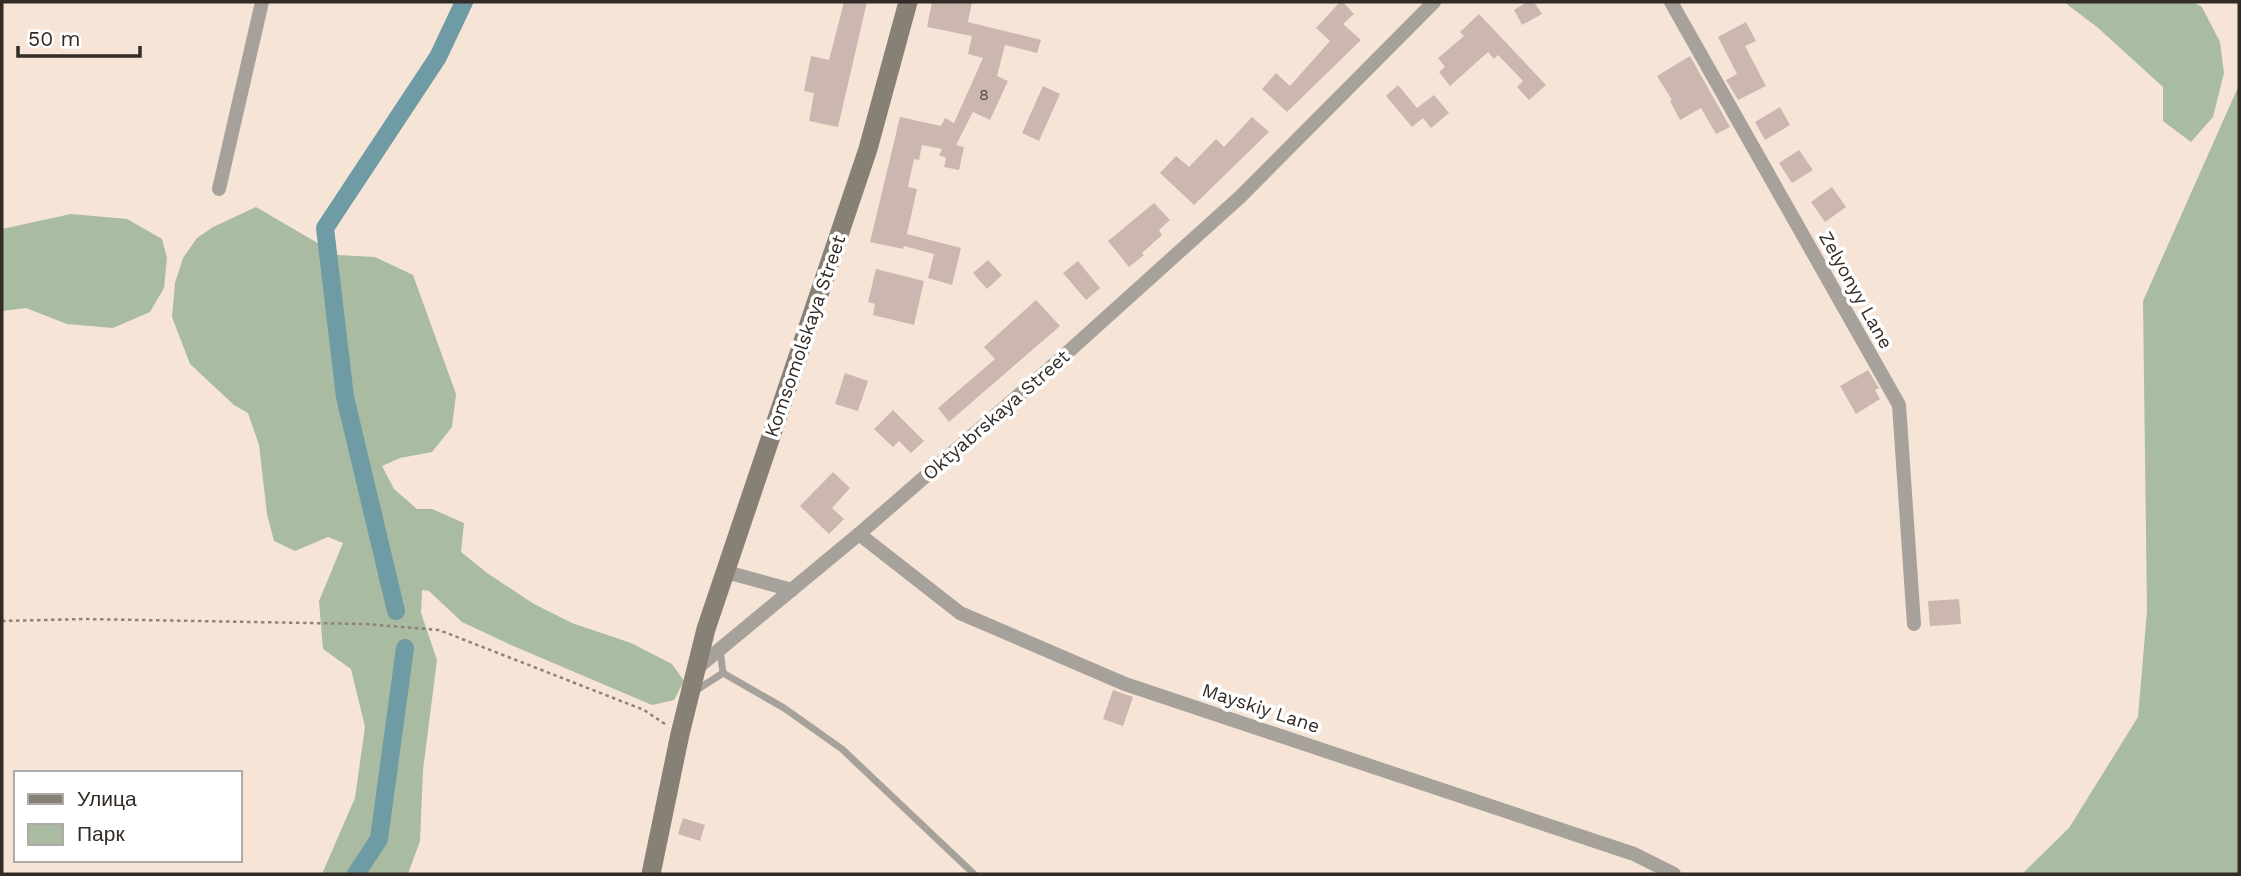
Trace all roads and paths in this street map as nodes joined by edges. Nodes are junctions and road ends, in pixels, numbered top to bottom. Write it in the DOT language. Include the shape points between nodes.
graph roads {
  1 [pos="262,2"];
  2 [pos="908,2"];
  3 [pos="1434,2"];
  4 [pos="1671,2"];
  5 [pos="219,189"];
  6 [pos="859,534"];
  7 [pos="726,572"];
  8 [pos="792,590"];
  9 [pos="2,621"];
  10 [pos="1914,624"];
  11 [pos="720,649"];
  12 [pos="696,669"];
  13 [pos="723,673"];
  14 [pos="690,695"];
  15 [pos="680,734"];
  16 [pos="651,874"];
  17 [pos="974,874"];
  18 [pos="1674,874"];
  1 -- 5 [label="street"];
  2 -- 7 [label="street, Komsomolskaya Street" via="869,149"];
  3 -- 6 [label="street, Oktyabrskaya Street" via="1240,197"];
  4 -- 10 [label="street, Zelyonyy Lane" via="1899,405"];
  6 -- 8 [label="street, Oktyabrskaya Street"];
  6 -- 18 [label="street, Mayskiy Lane" via="960,613 1125,684 1634,854"];
  7 -- 8 [label="street"];
  7 -- 12 [label="street, Komsomolskaya Street"];
  8 -- 11 [label="street, Oktyabrskaya Street"];
  9 -- 15 [label="path" via="366,624 439,630 644,710"];
  11 -- 12 [label="street, Oktyabrskaya Street"];
  11 -- 13 [label="lane"];
  12 -- 14 [label="street"];
  13 -- 14 [label="lane"];
  13 -- 17 [label="lane" via="842,749"];
  14 -- 15 [label="street"];
  15 -- 16 [label="street"];
}
